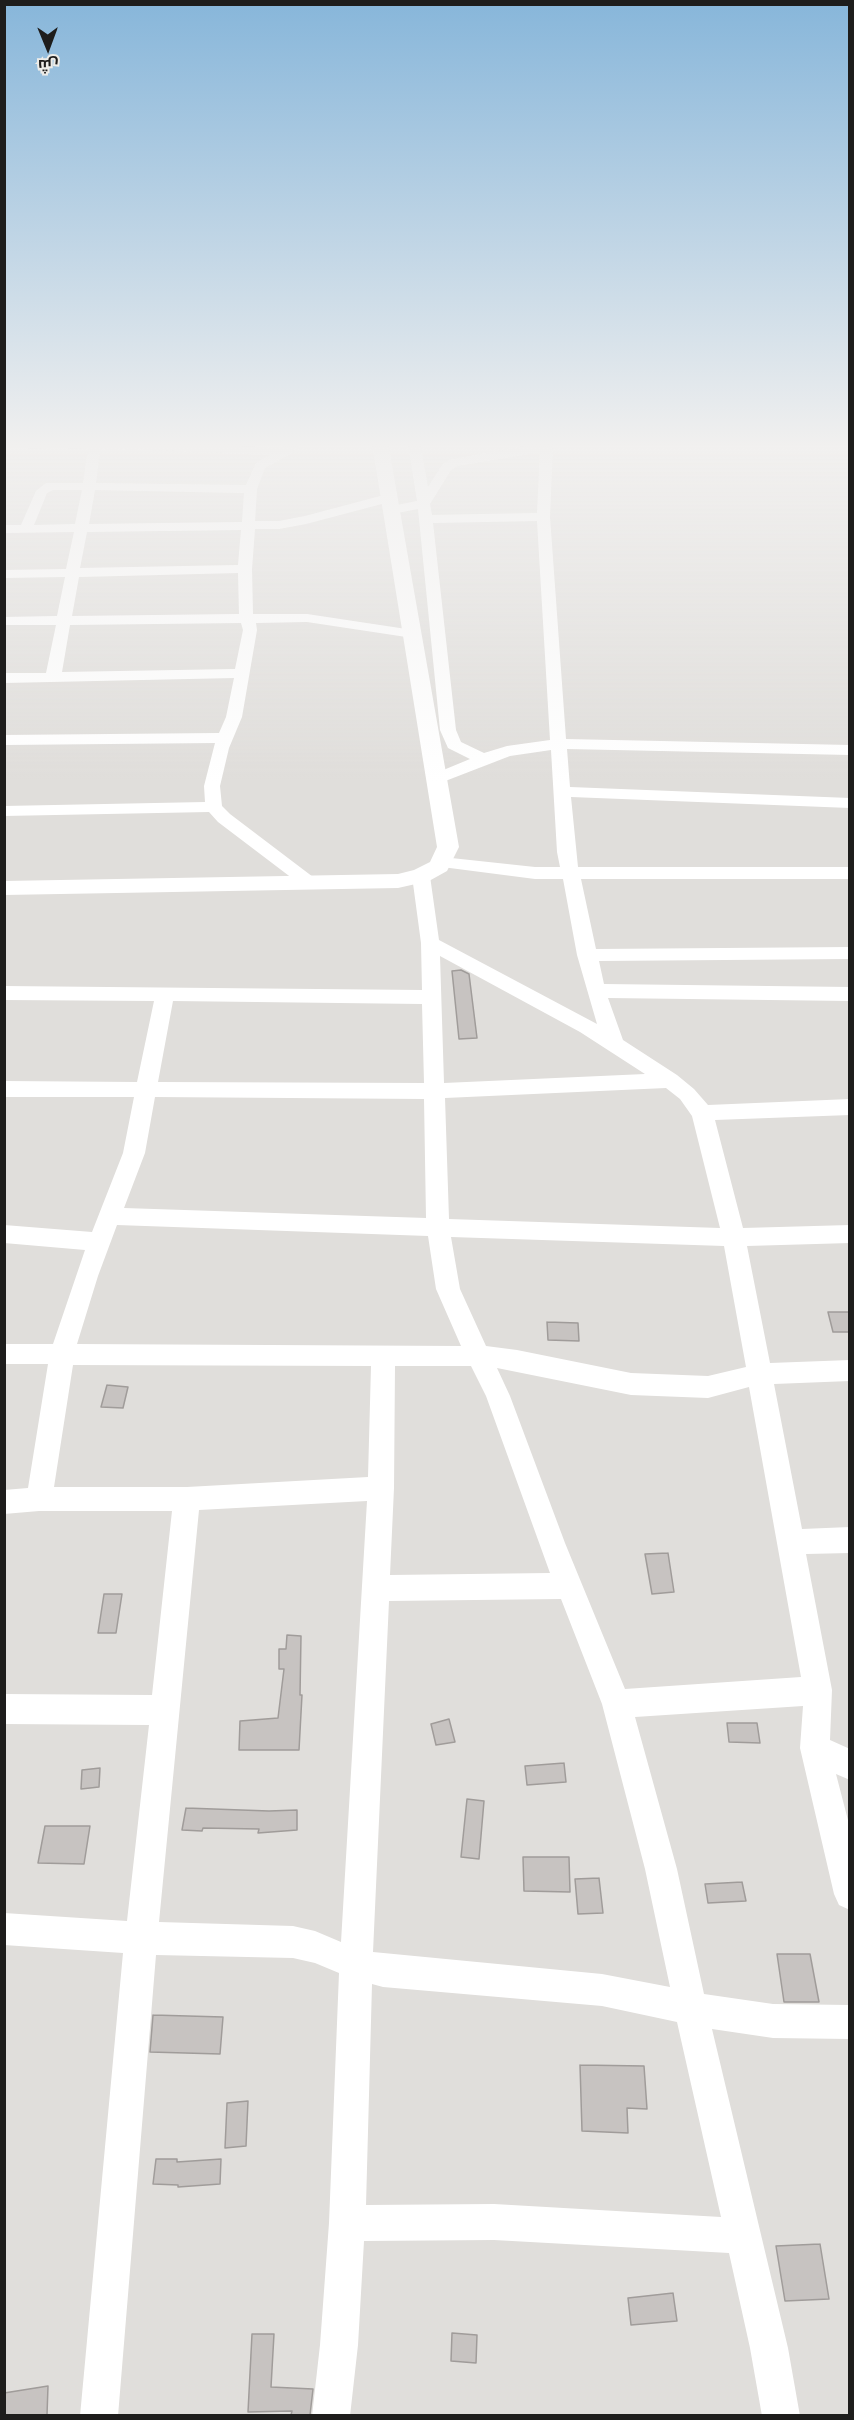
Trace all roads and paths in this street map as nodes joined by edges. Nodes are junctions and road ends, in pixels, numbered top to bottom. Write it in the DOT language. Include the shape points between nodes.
graph roads {
  1 [pos="75,556"];
  2 [pos="246,556"];
  3 [pos="399,556"];
  4 [pos="430,556"];
  5 [pos="546,556"];
  6 [pos="245,569"];
  7 [pos="72,573"];
  8 [pos="4,574"];
  9 [pos="248,617"];
  10 [pos="63,619"];
  11 [pos="4,621"];
  12 [pos="413,634"];
  13 [pos="243,673"];
  14 [pos="53,677"];
  15 [pos="4,678"];
  16 [pos="226,738"];
  17 [pos="4,740"];
  18 [pos="557,744"];
  19 [pos="849,750"];
  20 [pos="483,759"];
  21 [pos="435,780"];
  22 [pos="561,792"];
  23 [pos="849,803"];
  24 [pos="214,807"];
  25 [pos="4,810"];
  26 [pos="442,862"];
  27 [pos="569,873"];
  28 [pos="849,873"];
  29 [pos="421,876"];
  30 [pos="311,884"];
  31 [pos="4,888"];
  32 [pos="430,943"];
  33 [pos="849,953"];
  34 [pos="587,955"];
  35 [pos="596,991"];
  36 [pos="4,993"];
  37 [pos="165,994"];
  38 [pos="849,994"];
  39 [pos="430,997"];
  40 [pos="614,1044"];
  41 [pos="670,1080"];
  42 [pos="4,1089"];
  43 [pos="147,1089"];
  44 [pos="433,1091"];
  45 [pos="849,1107"];
  46 [pos="702,1113"];
  47 [pos="109,1216"];
  48 [pos="438,1227"];
  49 [pos="4,1234"];
  50 [pos="849,1234"];
  51 [pos="734,1237"];
  52 [pos="99,1242"];
  53 [pos="4,1354"];
  54 [pos="62,1355"];
  55 [pos="480,1356"];
  56 [pos="384,1357"];
  57 [pos="849,1370"];
  58 [pos="759,1374"];
  59 [pos="381,1488"];
  60 [pos="39,1499"];
  61 [pos="187,1499"];
  62 [pos="4,1502"];
  63 [pos="849,1540"];
  64 [pos="790,1542"];
  65 [pos="569,1586"];
  66 [pos="375,1587"];
  67 [pos="818,1690"];
  68 [pos="617,1704"];
  69 [pos="4,1709"];
  70 [pos="165,1710"];
  71 [pos="815,1748"];
  72 [pos="849,1765"];
  73 [pos="849,1894"];
  74 [pos="4,1929"];
  75 [pos="141,1938"];
  76 [pos="356,1964"];
  77 [pos="691,2009"];
  78 [pos="849,2022"];
  79 [pos="347,2223"];
  80 [pos="744,2236"];
  81 [pos="99,2415"];
  82 [pos="331,2415"];
  83 [pos="780,2415"];
  1 -- 7 [label="street"];
  2 -- 6 [label="street"];
  3 -- 12 [label="main road"];
  4 -- 20 [label="street" via="448,730 454,745"];
  5 -- 18 [label="street"];
  6 -- 7 [label="street"];
  6 -- 9 [label="street"];
  7 -- 8 [label="street"];
  7 -- 10 [label="street"];
  9 -- 10 [label="street"];
  9 -- 12 [label="street" via="326,620"];
  9 -- 13 [label="street" via="250,630"];
  10 -- 11 [label="street"];
  10 -- 14 [label="street"];
  12 -- 21 [label="main road"];
  13 -- 14 [label="street"];
  13 -- 16 [label="street"];
  14 -- 15 [label="street"];
  16 -- 17 [label="street"];
  16 -- 24 [label="street" via="212,786"];
  18 -- 19 [label="street"];
  18 -- 20 [label="street" via="507,751"];
  18 -- 22 [label="street"];
  20 -- 21 [label="street"];
  21 -- 26 [label="main road" via="448,847"];
  22 -- 23 [label="street"];
  22 -- 27 [label="street"];
  24 -- 25 [label="street"];
  24 -- 30 [label="street"];
  26 -- 27 [label="street"];
  26 -- 29 [label="main road"];
  27 -- 28 [label="street"];
  27 -- 34 [label="street"];
  29 -- 30 [label="main road" via="398,881"];
  29 -- 32 [label="street"];
  30 -- 31 [label="main road"];
  32 -- 39 [label="street"];
  32 -- 40 [label="street"];
  33 -- 34 [label="street"];
  34 -- 35 [label="street"];
  35 -- 38 [label="street"];
  35 -- 40 [label="street"];
  36 -- 37 [label="street"];
  37 -- 39 [label="street"];
  37 -- 43 [label="street"];
  39 -- 44 [label="street"];
  40 -- 41 [label="street"];
  41 -- 44 [label="street"];
  41 -- 46 [label="street"];
  42 -- 43 [label="street"];
  43 -- 44 [label="street"];
  43 -- 47 [label="street" via="134,1153"];
  44 -- 48 [label="street"];
  45 -- 46 [label="street"];
  46 -- 51 [label="street"];
  47 -- 48 [label="street"];
  47 -- 52 [label="street"];
  48 -- 51 [label="street"];
  48 -- 55 [label="street" via="448,1290"];
  49 -- 52 [label="street"];
  50 -- 51 [label="street"];
  51 -- 58 [label="street"];
  52 -- 54 [label="street"];
  53 -- 54 [label="street"];
  54 -- 56 [label="street"];
  54 -- 60 [label="street"];
  55 -- 56 [label="street"];
  55 -- 58 [label="street" via="653,1386 708,1387"];
  55 -- 65 [label="street"];
  56 -- 59 [label="street"];
  57 -- 58 [label="street"];
  58 -- 64 [label="street"];
  59 -- 61 [label="street"];
  59 -- 66 [label="street"];
  60 -- 61 [label="street"];
  60 -- 62 [label="street"];
  61 -- 70 [label="street"];
  63 -- 64 [label="street"];
  64 -- 67 [label="street"];
  65 -- 66 [label="street"];
  65 -- 68 [label="street"];
  66 -- 76 [label="street"];
  67 -- 68 [label="street"];
  67 -- 71 [label="street"];
  68 -- 77 [label="street" via="661,1869"];
  69 -- 70 [label="street"];
  70 -- 75 [label="street"];
  71 -- 72 [label="street"];
  71 -- 73 [label="street"];
  74 -- 75 [label="street"];
  75 -- 76 [label="street" via="293,1942"];
  75 -- 81 [label="street"];
  76 -- 77 [label="street" via="383,1971 602,1990"];
  76 -- 79 [label="street"];
  77 -- 78 [label="street" via="774,2021"];
  77 -- 80 [label="street"];
  79 -- 80 [label="street" via="494,2222"];
  79 -- 82 [label="street"];
  80 -- 83 [label="street"];
}
